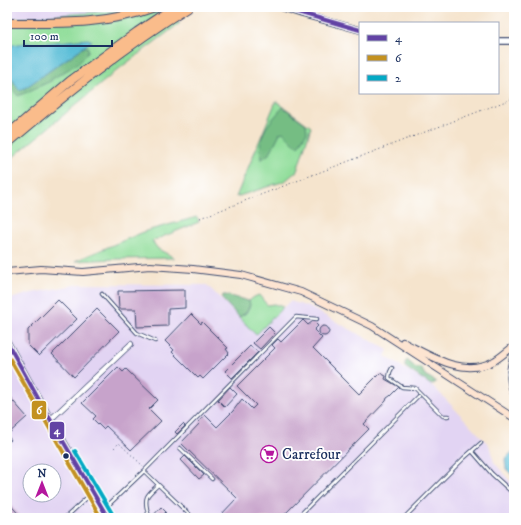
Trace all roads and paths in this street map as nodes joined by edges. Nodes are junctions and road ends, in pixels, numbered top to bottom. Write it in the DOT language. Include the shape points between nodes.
graph roads {
  1 [pos="155,7"];
  2 [pos="174,7"];
  3 [pos="188,7"];
  4 [pos="280,7"];
  5 [pos="7,23"];
  6 [pos="359,30"];
  7 [pos="499,41"];
  8 [pos="514,42"];
  9 [pos="514,98"];
  10 [pos="7,135"];
  11 [pos="7,144"];
  12 [pos="200,218"];
  13 [pos="20,271"];
  14 [pos="7,272"];
  15 [pos="7,277"];
  16 [pos="102,294"];
  17 [pos="317,319"];
  18 [pos="372,326"];
  19 [pos="155,341"];
  20 [pos="7,343"];
  21 [pos="131,344"];
  22 [pos="514,346"];
  23 [pos="514,355"];
  24 [pos="392,368"];
  25 [pos="514,394"];
  26 [pos="418,396"];
  27 [pos="448,416"];
  28 [pos="514,418"];
  29 [pos="50,420"];
  30 [pos="481,443"];
  31 [pos="114,448"];
  32 [pos="180,448"];
  33 [pos="472,451"];
  34 [pos="145,470"];
  35 [pos="212,479"];
  36 [pos="158,485"];
  37 [pos="92,492"];
  38 [pos="514,494"];
  39 [pos="103,510"];
  40 [pos="65,518"];
  41 [pos="108,518"];
  42 [pos="150,518"];
  43 [pos="193,518"];
  44 [pos="296,518"];
  45 [pos="404,518"];
  1 -- 5 [label="highway" via="122,18 102,21"];
  2 -- 10 [label="highway" via="70,82"];
  3 -- 11 [label="highway" via="142,37 82,82"];
  4 -- 6 [label="street"];
  7 -- 8 [label="street"];
  9 -- 12 [label="path"];
  13 -- 14 [label="main road"];
  13 -- 15 [label="main road"];
  13 -- 18 [label="main road" via="41,269 83,272 150,266 241,275 302,292"];
  16 -- 19 [label="lane" via="137,333"];
  17 -- 34 [label="lane" via="296,317"];
  18 -- 22 [label="main road" via="456,366 493,362"];
  18 -- 28 [label="main road"];
  20 -- 29 [label="street"];
  21 -- 29 [label="street"];
  23 -- 25 [label="main road" via="510,365 510,376"];
  24 -- 27 [label="lane" via="389,378 402,387 415,388 443,416"];
  26 -- 44 [label="lane"];
  29 -- 37 [label="street"];
  30 -- 33 [label="lane"];
  31 -- 34 [label="path" via="119,443"];
  32 -- 35 [label="lane"];
  33 -- 38 [label="lane"];
  33 -- 45 [label="lane"];
  34 -- 36 [label="lane"];
  34 -- 39 [label="lane"];
  36 -- 42 [label="lane" via="145,500"];
  36 -- 43 [label="lane"];
  37 -- 39 [label="street"];
  37 -- 40 [label="lane"];
  39 -- 41 [label="street"];
}
